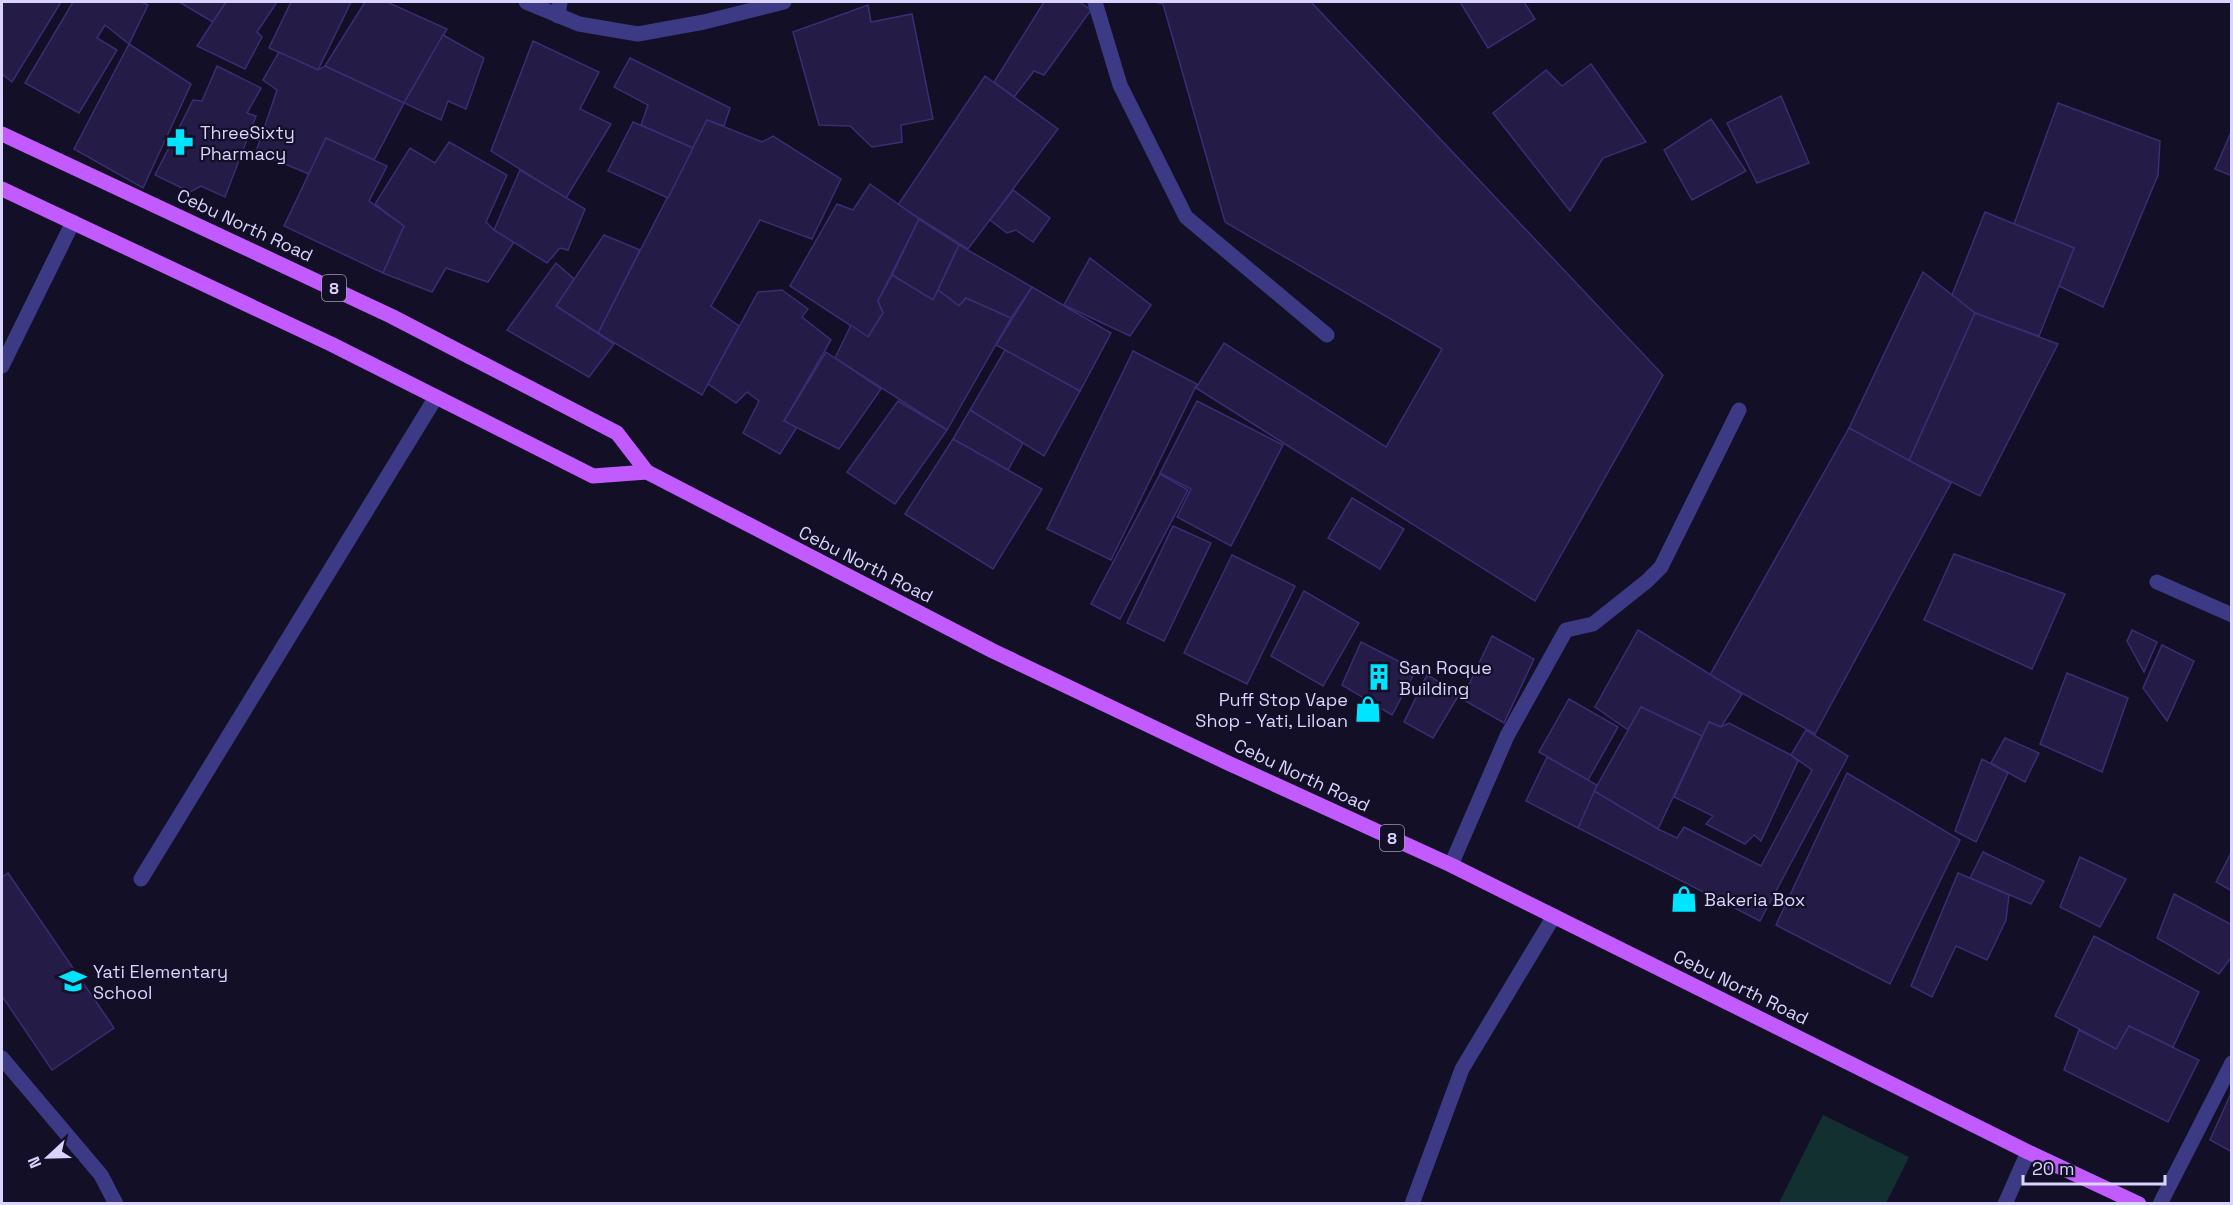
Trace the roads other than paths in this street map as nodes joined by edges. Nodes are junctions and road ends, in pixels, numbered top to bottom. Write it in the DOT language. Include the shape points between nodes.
graph roads {
  1 [pos="526,2"];
  2 [pos="784,2"];
  3 [pos="1095,2"];
  4 [pos="559,9"];
  5 [pos="2,134"];
  6 [pos="2,189"];
  7 [pos="73,222"];
  8 [pos="1327,334"];
  9 [pos="2,366"];
  10 [pos="436,398"];
  11 [pos="1739,410"];
  12 [pos="647,472"];
  13 [pos="2157,582"];
  14 [pos="2232,615"];
  15 [pos="1451,865"];
  16 [pos="141,879"];
  17 [pos="1554,916"];
  18 [pos="2,1058"];
  19 [pos="2232,1063"];
  20 [pos="2028,1152"];
  21 [pos="116,1203"];
  22 [pos="1412,1203"];
  23 [pos="2005,1203"];
  24 [pos="2139,1203"];
  25 [pos="2160,1203"];
  1 -- 4 [label="street"];
  2 -- 4 [label="street" via="638,34 579,24"];
  3 -- 8 [label="street" via="1120,85 1186,217"];
  5 -- 12 [label="main road, Cebu North Road / 8" via="391,316 616,433"];
  6 -- 7 [label="main road"];
  7 -- 9 [label="street"];
  7 -- 10 [label="main road"];
  10 -- 12 [label="main road" via="593,476"];
  10 -- 16 [label="street"];
  11 -- 15 [label="street" via="1661,567 1593,624 1566,630 1507,736"];
  12 -- 15 [label="main road, Cebu North Road / 8" via="993,651"];
  13 -- 14 [label="street"];
  15 -- 17 [label="main road, Cebu North Road / 8"];
  17 -- 20 [label="main road, Cebu North Road / 8"];
  17 -- 22 [label="street" via="1462,1069"];
  18 -- 21 [label="street" via="101,1175"];
  19 -- 25 [label="street"];
  20 -- 23 [label="street"];
  20 -- 24 [label="main road, Cebu North Road / 8"];
}
